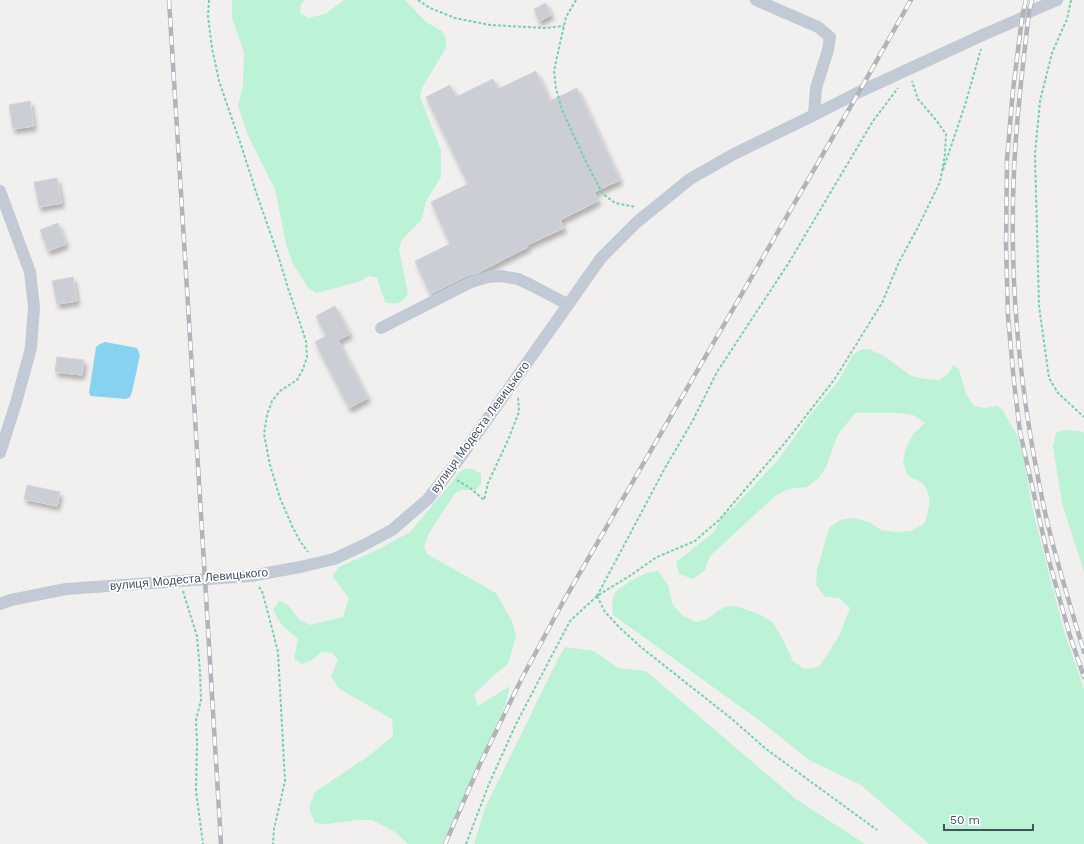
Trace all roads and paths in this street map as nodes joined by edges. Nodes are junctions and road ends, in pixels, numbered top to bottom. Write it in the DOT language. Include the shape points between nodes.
graph roads {
  1 [pos="209,0"];
  2 [pos="418,0"];
  3 [pos="576,0"];
  4 [pos="756,0"];
  5 [pos="1057,0"];
  6 [pos="1071,0"];
  7 [pos="564,26"];
  8 [pos="985,34"];
  9 [pos="913,68"];
  10 [pos="900,86"];
  11 [pos="814,115"];
  12 [pos="940,182"];
  13 [pos="0,191"];
  14 [pos="646,214"];
  15 [pos="567,304"];
  16 [pos="381,328"];
  17 [pos="516,377"];
  18 [pos="1084,417"];
  19 [pos="0,453"];
  20 [pos="447,474"];
  21 [pos="316,563"];
  22 [pos="251,576"];
  23 [pos="181,580"];
  24 [pos="597,596"];
  25 [pos="0,604"];
  26 [pos="877,830"];
  27 [pos="203,844"];
  28 [pos="273,844"];
  29 [pos="466,844"];
  1 -- 21 [label="path" via="208,16 219,81 306,341 307,356 303,369 297,380 272,401 264,434 280,498 300,541"];
  2 -- 7 [label="path" via="455,18 490,25 544,28"];
  3 -- 7 [label="path"];
  4 -- 11 [label="street" via="818,27 830,37 816,88"];
  5 -- 8 [label="street, вулиця Модеста Левицького"];
  6 -- 18 [label="path" via="1067,19 1052,54 1040,101 1035,154 1039,306 1049,378 1058,393"];
  7 -- 14 [label="path" via="554,71 562,110 603,194 615,203 636,208"];
  8 -- 9 [label="street, вулиця Модеста Левицького"];
  8 -- 12 [label="path"];
  9 -- 11 [label="street, вулиця Модеста Левицького"];
  9 -- 12 [label="path" via="912,80 918,99 946,134 946,154"];
  10 -- 24 [label="path" via="873,121 788,264 717,372"];
  11 -- 14 [label="street, вулиця Модеста Левицького" via="734,154 690,179"];
  12 -- 24 [label="path" via="899,262 882,303 834,380 784,444 719,520 695,541 657,558"];
  13 -- 19 [label="street" via="30,272 34,307 31,348"];
  14 -- 15 [label="street, вулиця Модеста Левицького" via="601,258"];
  15 -- 16 [label="street" via="518,279 488,277 471,282"];
  15 -- 17 [label="street, вулиця Модеста Левицького"];
  17 -- 20 [label="street, вулиця Модеста Левицького"];
  17 -- 20 [label="path" via="519,412 488,483 484,500"];
  20 -- 21 [label="street, вулиця Модеста Левицького" via="428,498 392,530 334,559"];
  21 -- 22 [label="street, вулиця Модеста Левицького"];
  22 -- 23 [label="street, вулиця Модеста Левицького"];
  22 -- 28 [label="path" via="262,591 278,652 285,781"];
  23 -- 25 [label="street, вулиця Модеста Левицького" via="66,589"];
  23 -- 27 [label="path" via="197,636 200,671 202,700 196,720 196,791"];
  24 -- 26 [label="path" via="605,612 642,648 766,749"];
  24 -- 29 [label="path" via="570,621 516,724"];
}
